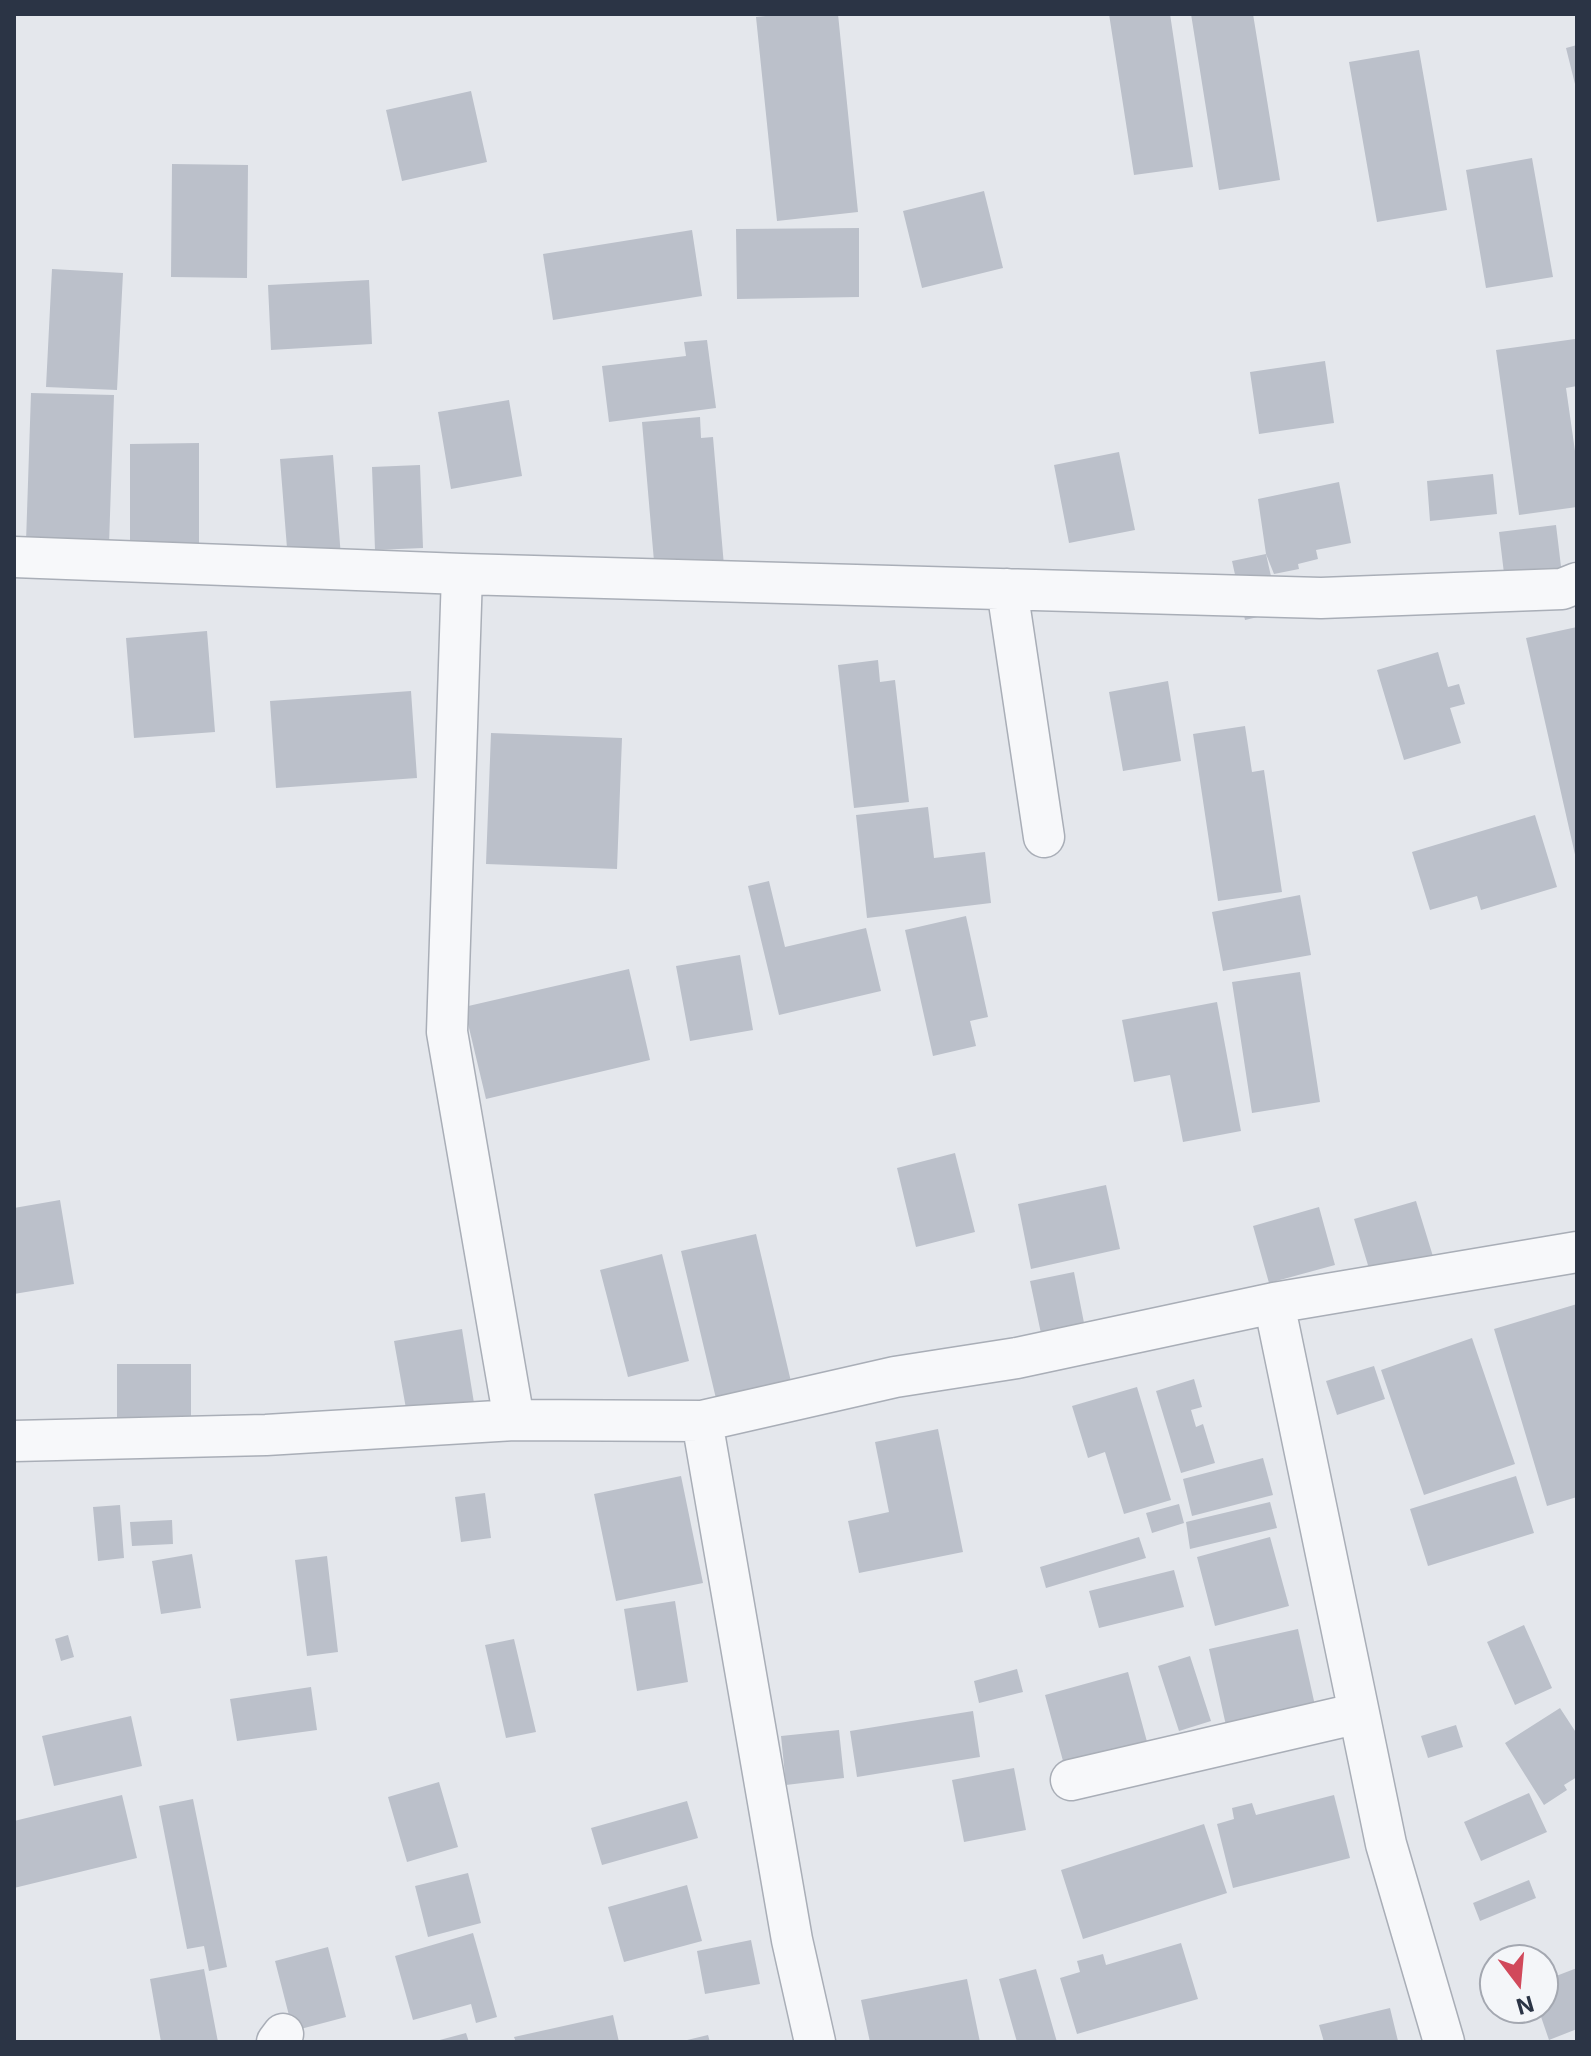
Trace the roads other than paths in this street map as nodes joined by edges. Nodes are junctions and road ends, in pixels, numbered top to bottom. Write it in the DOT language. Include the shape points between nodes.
graph roads {
  1 [pos="14,557"];
  2 [pos="462,574"];
  3 [pos="1577,583"];
  4 [pos="1007,589"];
  5 [pos="1044,837"];
  6 [pos="1577,1252"];
  7 [pos="1274,1303"];
  8 [pos="514,1420"];
  9 [pos="702,1421"];
  10 [pos="14,1441"];
  11 [pos="1359,1713"];
  12 [pos="1071,1780"];
  13 [pos="815,2042"];
  14 [pos="1444,2042"];
  1 -- 2 [label="street"];
  2 -- 4 [label="street"];
  2 -- 8 [label="street" via="447,1032"];
  3 -- 4 [label="street" via="1562,589 1321,598"];
  4 -- 5 [label="street"];
  6 -- 7 [label="street"];
  7 -- 9 [label="street" via="1017,1358 895,1377"];
  7 -- 11 [label="street"];
  8 -- 9 [label="street"];
  8 -- 10 [label="street" via="266,1435"];
  9 -- 13 [label="street" via="792,1940"];
  11 -- 12 [label="street"];
  11 -- 14 [label="street" via="1386,1844"];
}
